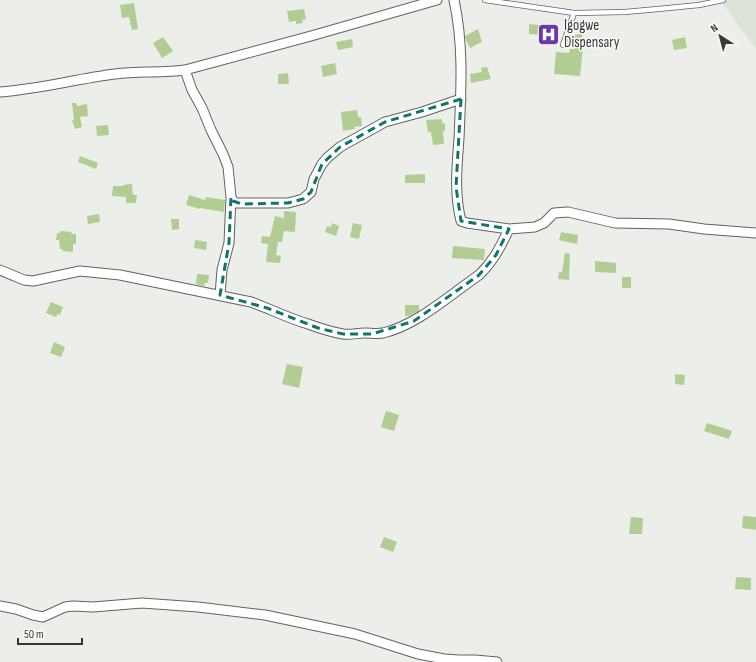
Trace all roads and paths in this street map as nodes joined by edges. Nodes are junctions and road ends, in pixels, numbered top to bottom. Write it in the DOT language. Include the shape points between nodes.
graph roads {
  1 [pos="437,0"];
  2 [pos="454,0"];
  3 [pos="485,0"];
  4 [pos="723,0"];
  5 [pos="574,13"];
  6 [pos="563,45"];
  7 [pos="185,70"];
  8 [pos="0,92"];
  9 [pos="461,100"];
  10 [pos="231,197"];
  11 [pos="509,229"];
  12 [pos="756,233"];
  13 [pos="0,270"];
  14 [pos="220,296"];
  15 [pos="0,606"];
  16 [pos="497,662"];
  1 -- 7 [label="street"];
  2 -- 9 [label="street" via="460,47"];
  3 -- 5 [label="lane"];
  4 -- 5 [label="lane" via="652,10"];
  5 -- 6 [label="lane"];
  7 -- 8 [label="street" via="115,74 28,90"];
  7 -- 10 [label="street" via="192,90 224,154"];
  9 -- 10 [label="street" via="385,122 340,146 322,164 311,192 303,199 288,203 242,204 232,201"];
  9 -- 11 [label="street" via="456,186 461,221"];
  10 -- 14 [label="street" via="229,243 222,270"];
  11 -- 12 [label="street" via="540,226 554,213 568,212 614,223 669,224"];
  11 -- 14 [label="street" via="496,255 479,275 414,321 382,333 343,334 306,324 256,304"];
  13 -- 14 [label="street" via="33,281 80,271 120,275"];
  15 -- 16 [label="street" via="43,617 64,607 73,606 142,604 198,607 265,615 348,632 418,654 444,659"];
}
